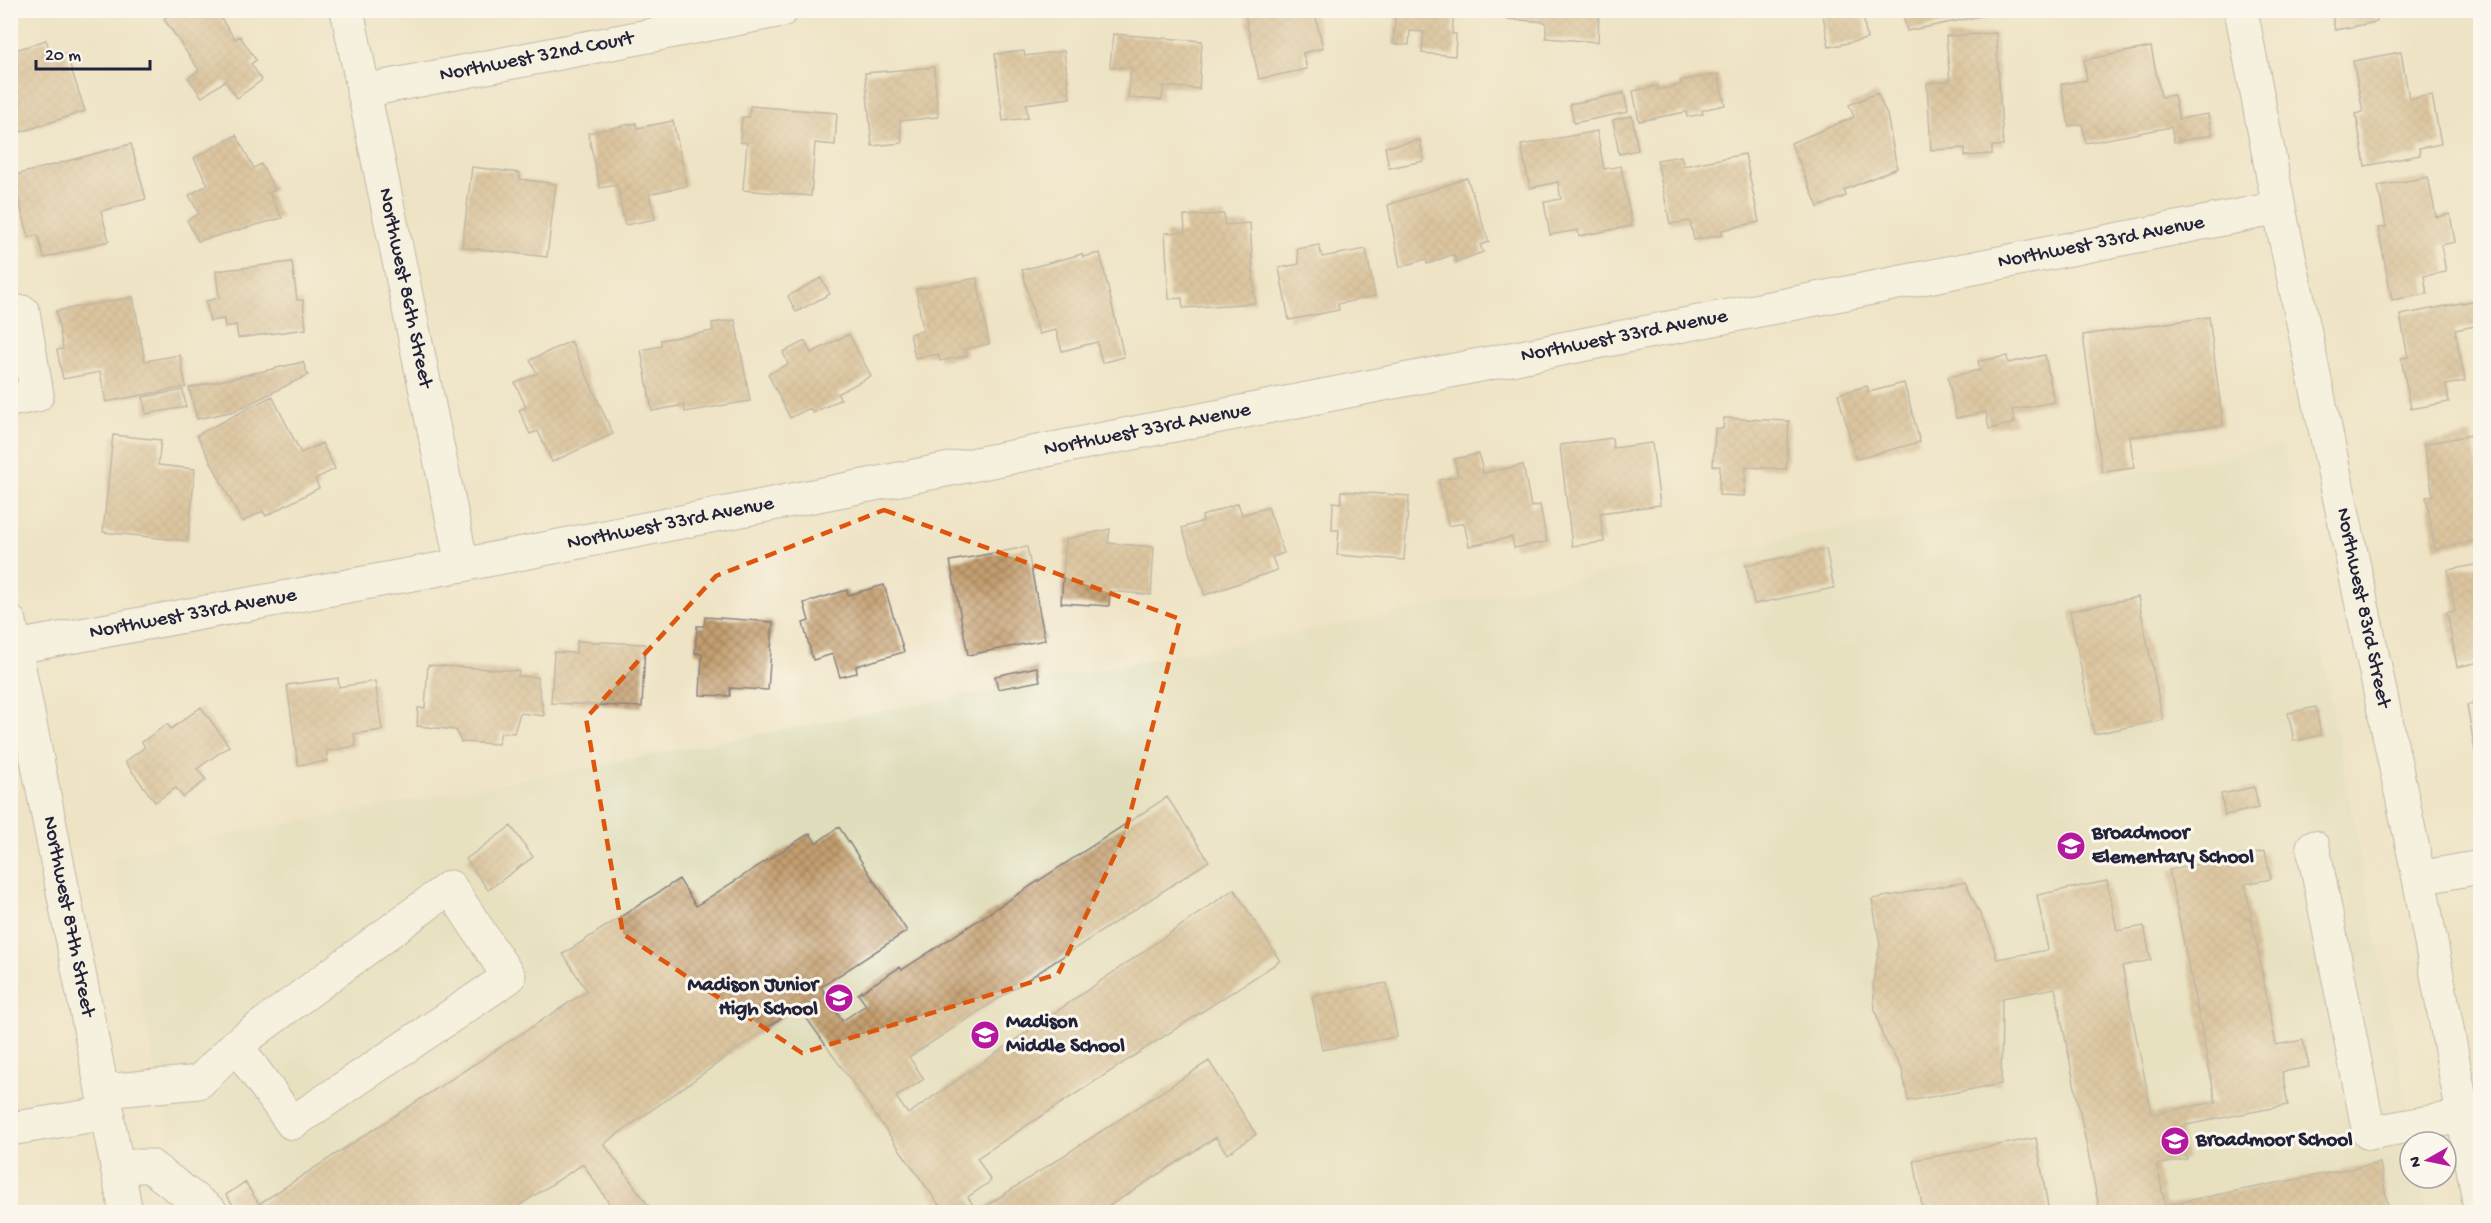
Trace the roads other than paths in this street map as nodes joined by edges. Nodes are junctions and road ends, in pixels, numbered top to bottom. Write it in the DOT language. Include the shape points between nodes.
graph roads {
  1 [pos="347,10"];
  2 [pos="782,10"];
  3 [pos="2241,10"];
  4 [pos="363,91"];
  5 [pos="2279,208"];
  6 [pos="23,312"];
  7 [pos="10,400"];
  8 [pos="462,565"];
  9 [pos="12,631"];
  10 [pos="2313,847"];
  11 [pos="2481,867"];
  12 [pos="2419,878"];
  13 [pos="236,1045"];
  14 [pos="106,1102"];
  15 [pos="2464,1116"];
  16 [pos="10,1129"];
  17 [pos="117,1166"];
  18 [pos="2481,1206"];
  19 [pos="126,1212"];
  20 [pos="211,1212"];
  1 -- 4 [label="street, Northwest 86th Street"];
  2 -- 4 [label="street, Northwest 32nd Court"];
  3 -- 5 [label="street, Northwest 83rd Street"];
  4 -- 8 [label="street, Northwest 86th Street"];
  5 -- 8 [label="street, Northwest 33rd Avenue"];
  5 -- 12 [label="street, Northwest 83rd Street"];
  6 -- 7 [label="street" via="37,395"];
  8 -- 9 [label="street, Northwest 33rd Avenue"];
  9 -- 14 [label="street, Northwest 87th Street"];
  10 -- 15 [label="street" via="2369,1133"];
  11 -- 12 [label="street"];
  12 -- 15 [label="street, Northwest 83rd Street"];
  13 -- 13 [label="street" via="450,887 509,977 292,1123"];
  13 -- 14 [label="street" via="199,1082"];
  14 -- 16 [label="street"];
  14 -- 17 [label="street, Northwest 87th Street"];
  15 -- 18 [label="street, Northwest 83rd Street"];
  17 -- 19 [label="street, Northwest 87th Street"];
  17 -- 20 [label="street" via="150,1166"];
}
